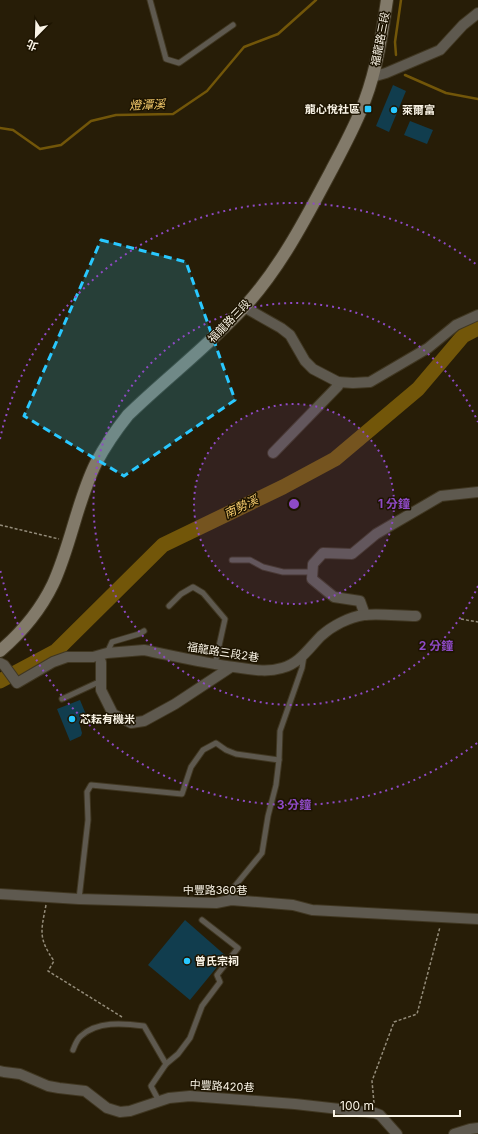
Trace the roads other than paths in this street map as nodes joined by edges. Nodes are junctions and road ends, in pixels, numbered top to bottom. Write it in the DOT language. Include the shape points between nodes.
graph roads {
  1 [pos="150,0"];
  2 [pos="387,0"];
  3 [pos="478,13"];
  4 [pos="233,24"];
  5 [pos="372,77"];
  6 [pos="244,307"];
  7 [pos="478,315"];
  8 [pos="338,382"];
  9 [pos="273,453"];
  10 [pos="478,492"];
  11 [pos="232,560"];
  12 [pos="312,572"];
  13 [pos="169,606"];
  14 [pos="365,615"];
  15 [pos="416,616"];
  16 [pos="144,631"];
  17 [pos="0,651"];
  18 [pos="107,654"];
  19 [pos="304,655"];
  20 [pos="101,662"];
  21 [pos="2,664"];
  22 [pos="214,664"];
  23 [pos="231,667"];
  24 [pos="101,681"];
  25 [pos="62,699"];
  26 [pos="279,760"];
  27 [pos="0,894"];
  28 [pos="78,900"];
  29 [pos="231,900"];
  30 [pos="478,918"];
  31 [pos="202,920"];
  32 [pos="73,1050"];
  33 [pos="166,1064"];
  34 [pos="0,1071"];
  35 [pos="159,1101"];
  36 [pos="478,1128"];
  37 [pos="397,1134"];
  38 [pos="454,1134"];
  1 -- 4 [label="lane" via="166,59 179,63"];
  2 -- 5 [label="main road, 福龍路三段"];
  3 -- 5 [label="street" via="440,50"];
  5 -- 6 [label="main road, 福龍路三段" via="365,101 347,139 303,221 276,265"];
  6 -- 8 [label="street" via="290,335 309,365"];
  6 -- 17 [label="main road, 福龍路三段" via="216,336 133,410 116,429 87,485 53,584 31,617"];
  7 -- 8 [label="street" via="456,325 428,348 370,382"];
  8 -- 9 [label="street" via="338,386"];
  10 -- 12 [label="street" via="441,496 376,534 352,554 323,553 313,564"];
  11 -- 12 [label="lane" via="250,560 263,567 283,572"];
  12 -- 14 [label="street" via="312,579 334,597 360,601"];
  13 -- 22 [label="lane" via="193,587 200,590 225,619"];
  14 -- 15 [label="street, 福龍路三段2巷"];
  14 -- 19 [label="street, 福龍路三段2巷" via="335,626 322,635"];
  16 -- 18 [label="lane" via="112,642"];
  18 -- 21 [label="street, 福龍路三段2巷" via="67,657 53,662 17,683"];
  18 -- 22 [label="street, 福龍路三段2巷" via="144,650"];
  19 -- 23 [label="street, 福龍路三段2巷" via="284,668 274,670"];
  19 -- 26 [label="lane" via="302,668 280,731"];
  20 -- 24 [label="street"];
  22 -- 23 [label="street, 福龍路三段2巷"];
  23 -- 24 [label="street" via="175,704 144,721 131,723 113,714 102,690"];
  24 -- 25 [label="lane"];
  26 -- 28 [label="lane" via="236,754 216,743 203,750 191,767 182,794 91,785 87,792 88,820"];
  26 -- 29 [label="lane" via="262,853 230,892"];
  27 -- 28 [label="street, 中豐路360巷"];
  28 -- 29 [label="street, 中豐路360巷" via="216,903"];
  29 -- 30 [label="street, 中豐路360巷" via="293,905 312,910"];
  31 -- 33 [label="lane" via="238,948 217,975 220,982 202,1006 190,1038 178,1054"];
  32 -- 33 [label="lane" via="80,1037 93,1028 105,1025 144,1026"];
  33 -- 35 [label="lane" via="151,1086"];
  34 -- 35 [label="street, 中豐路420巷" via="20,1074 48,1086 85,1091 114,1111 130,1111"];
  35 -- 37 [label="street, 中豐路420巷" via="201,1096 375,1113 380,1115"];
  36 -- 38 [label="street"];
}
